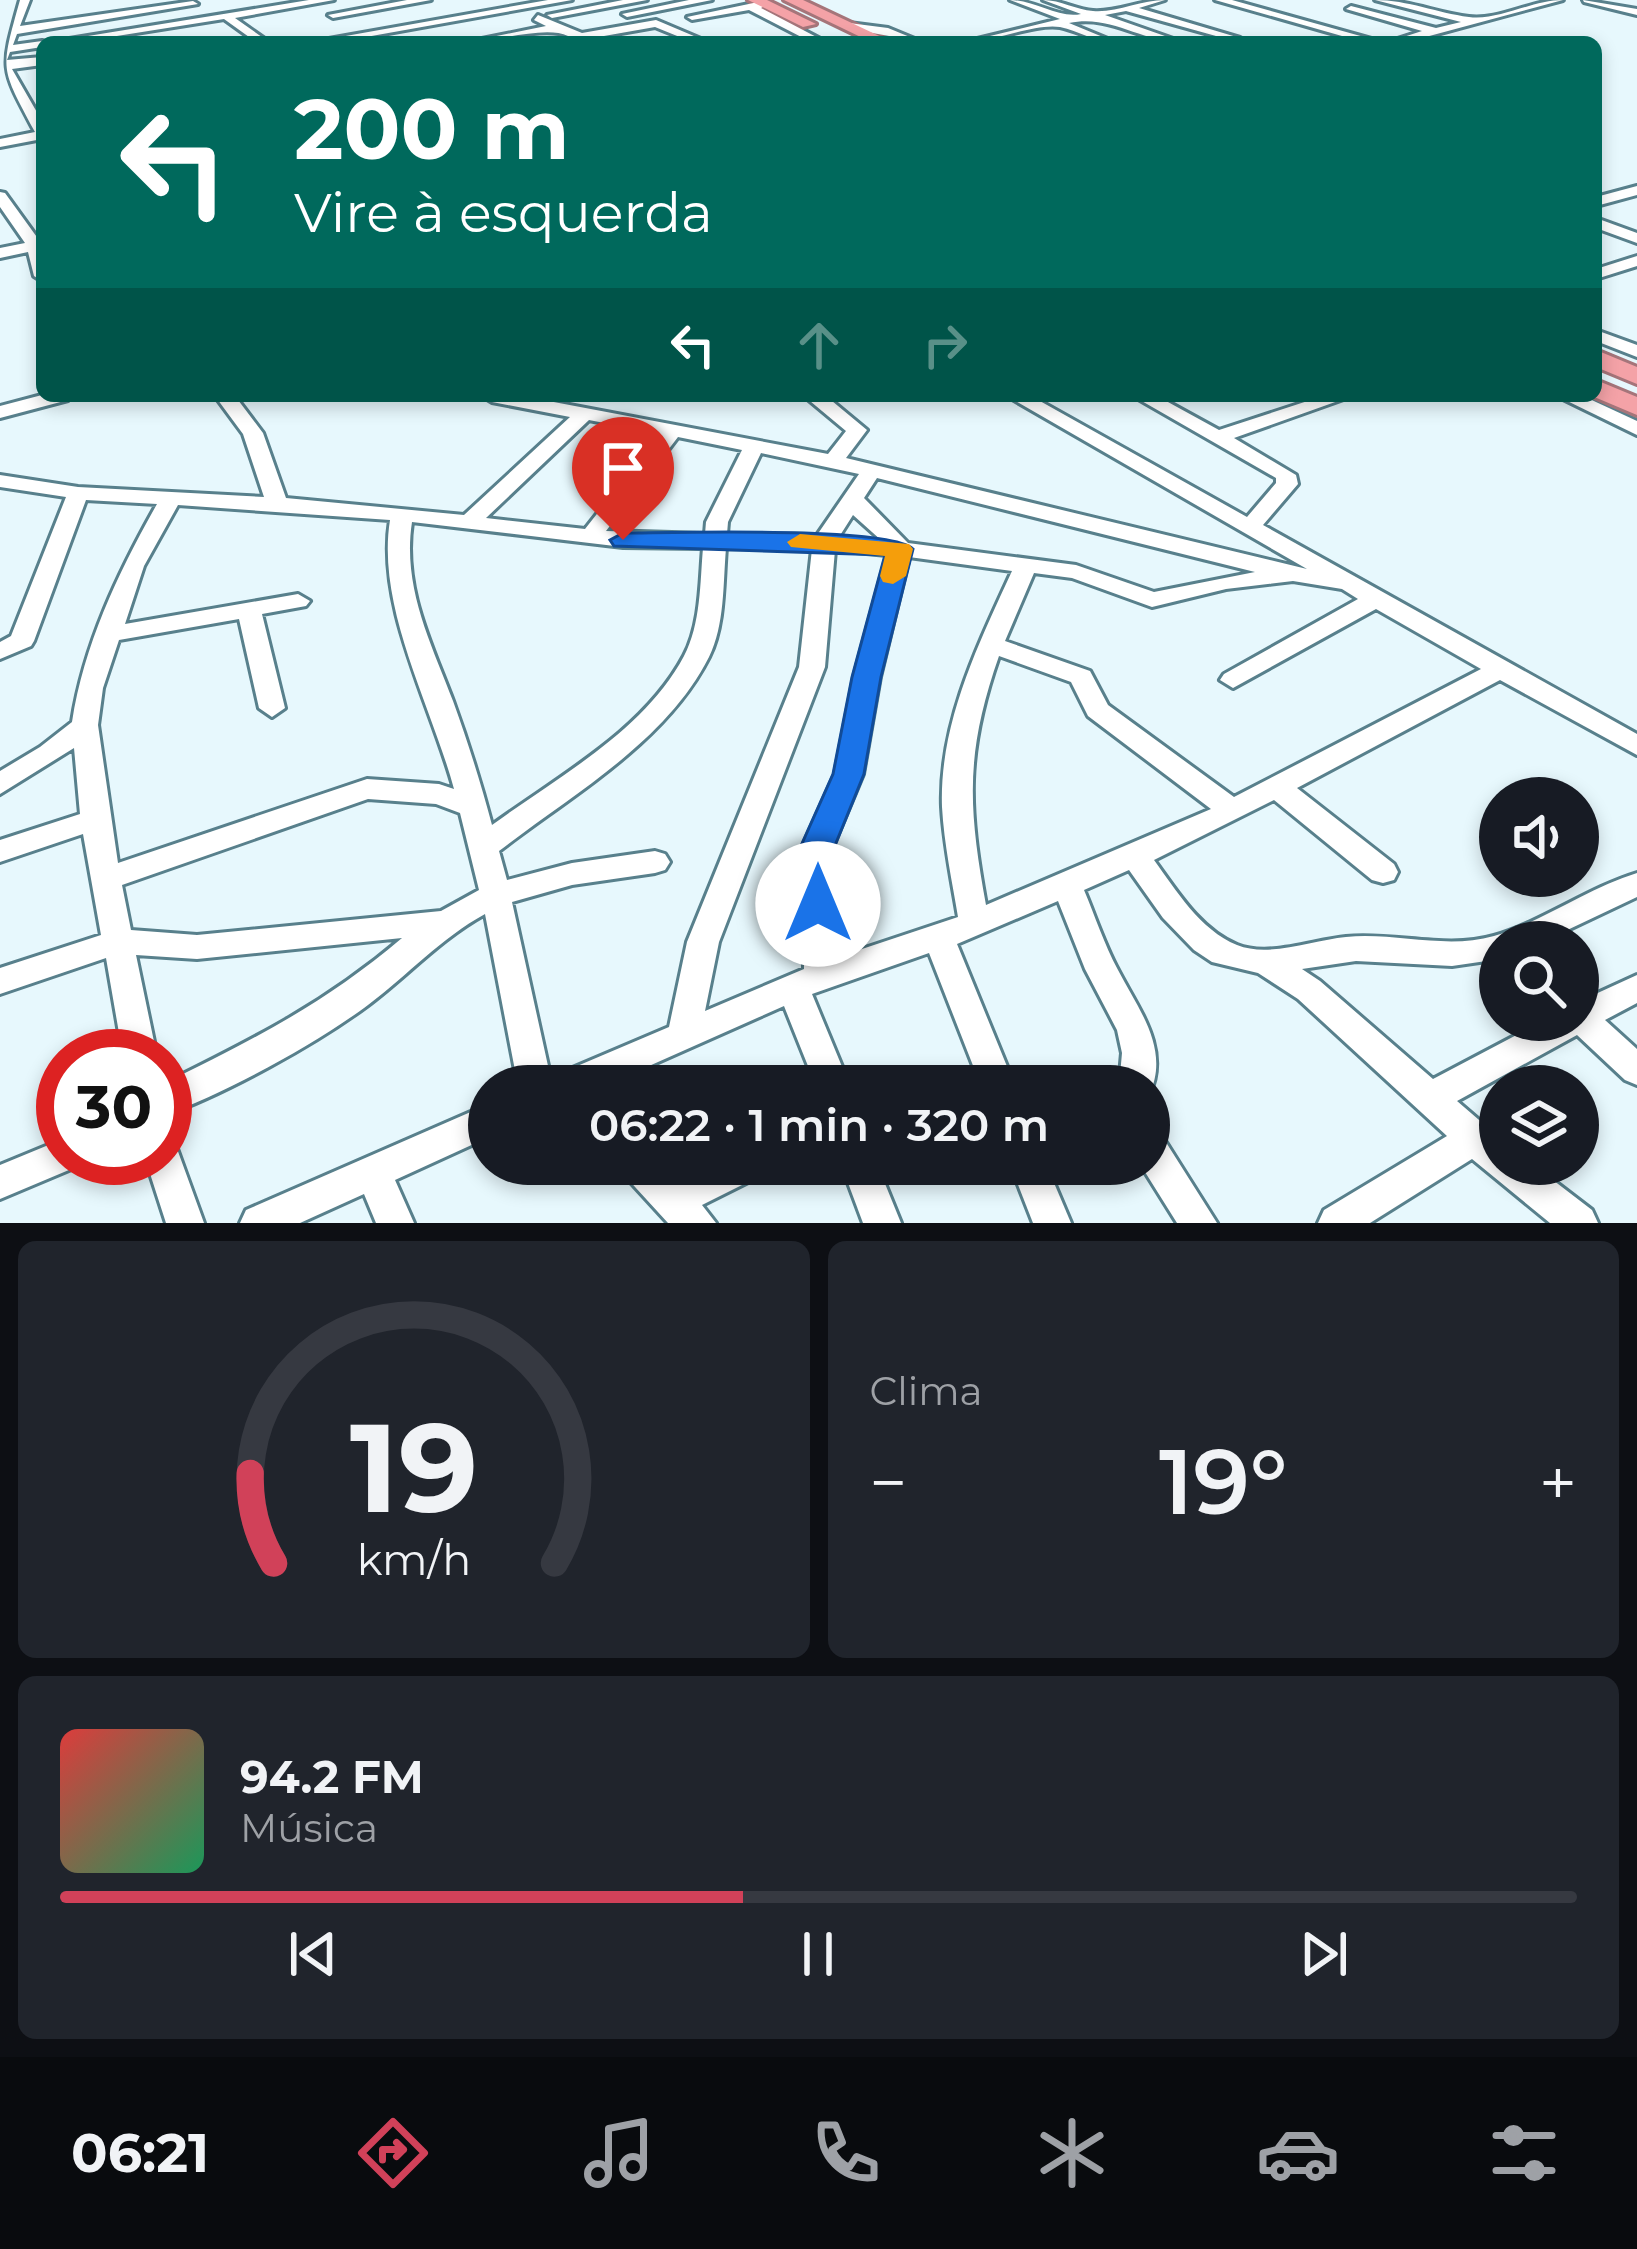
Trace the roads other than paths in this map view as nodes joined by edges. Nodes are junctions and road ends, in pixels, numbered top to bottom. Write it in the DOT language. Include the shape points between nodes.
graph roads {
  1 [pos="329,0"];
  2 [pos="426,0"];
  3 [pos="568,0"];
  4 [pos="643,0"];
  5 [pos="707,0"];
  6 [pos="791,0"];
  7 [pos="1015,0"];
  8 [pos="1048,0"];
  9 [pos="1160,0"];
  10 [pos="1220,0"];
  11 [pos="1380,0"];
  12 [pos="1558,0"];
  13 [pos="1588,0"];
  14 [pos="1437,1"];
  15 [pos="309,2"];
  16 [pos="752,2"];
  17 [pos="202,3"];
  18 [pos="20,4"];
  19 [pos="72,4"];
  20 [pos="145,6"];
  21 [pos="518,8"];
  22 [pos="659,8"];
  23 [pos="1125,8"];
  24 [pos="272,9"];
  25 [pos="1351,9"];
  26 [pos="1637,12"];
  27 [pos="0,13"];
  28 [pos="333,15"];
  29 [pos="1096,15"];
  30 [pos="226,16"];
  31 [pos="536,17"];
  32 [pos="1495,17"];
  33 [pos="680,19"];
  34 [pos="1073,20"];
  35 [pos="82,21"];
  36 [pos="291,22"];
  37 [pos="1476,22"];
  38 [pos="656,23"];
  39 [pos="1058,23"];
  40 [pos="350,25"];
  41 [pos="559,27"];
  42 [pos="11,31"];
  43 [pos="227,32"];
  44 [pos="306,32"];
  45 [pos="1436,32"];
  46 [pos="604,33"];
  47 [pos="367,34"];
  48 [pos="872,35"];
  49 [pos="96,36"];
  50 [pos="244,36"];
  51 [pos="312,36"];
  52 [pos="355,36"];
  53 [pos="370,36"];
  54 [pos="430,36"];
  55 [pos="507,36"];
  56 [pos="579,36"];
  57 [pos="587,36"];
  58 [pos="611,36"];
  59 [pos="687,36"];
  60 [pos="816,36"];
  61 [pos="998,36"];
  62 [pos="1093,36"];
  63 [pos="1158,36"];
  64 [pos="1227,36"];
  65 [pos="1354,36"];
  66 [pos="1419,36"];
  67 [pos="36,45"];
  68 [pos="3,50"];
  69 [pos="0,100"];
  70 [pos="28,105"];
  71 [pos="0,143"];
  72 [pos="1637,190"];
  73 [pos="0,196"];
  74 [pos="1602,200"];
  75 [pos="1602,225"];
  76 [pos="1637,238"];
  77 [pos="36,242"];
  78 [pos="36,245"];
  79 [pos="0,253"];
  80 [pos="1637,261"];
  81 [pos="1602,272"];
  82 [pos="1602,337"];
  83 [pos="1637,352"];
  84 [pos="1637,364"];
  85 [pos="1602,369"];
  86 [pos="1602,370"];
  87 [pos="1602,372"];
  88 [pos="1637,376"];
  89 [pos="38,402"];
  90 [pos="230,402"];
  91 [pos="548,402"];
  92 [pos="822,402"];
  93 [pos="1028,402"];
  94 [pos="1155,402"];
  95 [pos="1324,402"];
  96 [pos="1580,402"];
  97 [pos="1637,407"];
  98 [pos="0,412"];
  99 [pos="585,413"];
  100 [pos="1637,429"];
  101 [pos="674,430"];
  102 [pos="1220,436"];
  103 [pos="755,445"];
  104 [pos="833,461"];
  105 [pos="871,471"];
  106 [pos="0,481"];
  107 [pos="79,493"];
  108 [pos="172,497"];
  109 [pos="853,498"];
  110 [pos="277,502"];
  111 [pos="402,516"];
  112 [pos="468,523"];
  113 [pos="1250,528"];
  114 [pos="590,537"];
  115 [pos="714,542"];
  116 [pos="824,542"];
  117 [pos="900,549"];
  118 [pos="1026,565"];
  119 [pos="1293,574"];
  120 [pos="1352,584"];
  121 [pos="1377,598"];
  122 [pos="298,602"];
  123 [pos="249,610"];
  124 [pos="109,634"];
  125 [pos="992,646"];
  126 [pos="0,651"];
  127 [pos="1500,669"];
  128 [pos="1233,680"];
  129 [pos="272,708"];
  130 [pos="85,724"];
  131 [pos="1637,746"];
  132 [pos="0,784"];
  133 [pos="1277,787"];
  134 [pos="469,805"];
  135 [pos="1232,810"];
  136 [pos="95,820"];
  137 [pos="481,849"];
  138 [pos="0,851"];
  139 [pos="1134,856"];
  140 [pos="655,862"];
  141 [pos="1383,872"];
  142 [pos="108,878"];
  143 [pos="1066,884"];
  144 [pos="1632,890"];
  145 [pos="493,895"];
  146 [pos="1561,921"];
  147 [pos="446,922"];
  148 [pos="974,922"];
  149 [pos="939,938"];
  150 [pos="120,941"];
  151 [pos="1323,952"];
  152 [pos="1479,953"];
  153 [pos="1264,962"];
  154 [pos="0,981"];
  155 [pos="806,982"];
  156 [pos="1637,988"];
  157 [pos="1310,990"];
  158 [pos="1599,1007"];
  159 [pos="135,1029"];
  160 [pos="684,1034"];
  161 [pos="1599,1037"];
  162 [pos="1535,1041"];
  163 [pos="531,1065"];
  164 [pos="620,1065"];
  165 [pos="828,1065"];
  166 [pos="990,1065"];
  167 [pos="1139,1065"];
  168 [pos="1637,1070"];
  169 [pos="192,1086"];
  170 [pos="1428,1099"];
  171 [pos="468,1129"];
  172 [pos="1479,1144"];
  173 [pos="1479,1161"];
  174 [pos="36,1166"];
  175 [pos="372,1170"];
  176 [pos="1170,1180"];
  177 [pos="0,1181"];
  178 [pos="173,1185"];
  179 [pos="658,1185"];
  180 [pos="720,1185"];
  181 [pos="867,1185"];
  182 [pos="1037,1185"];
  183 [pos="1530,1185"];
  184 [pos="684,1213"];
  185 [pos="185,1223"];
  186 [pos="259,1223"];
  187 [pos="395,1223"];
  188 [pos="882,1223"];
  189 [pos="1052,1223"];
  190 [pos="1198,1223"];
  191 [pos="1336,1223"];
  192 [pos="1579,1223"];
  1 -- 15 [label="street"];
  2 -- 28 [label="street"];
  3 -- 21 [label="street"];
  4 -- 22 [label="street"];
  4 -- 31 [label="street"];
  5 -- 22 [label="street"];
  6 -- 48 [label="highway"];
  7 -- 34 [label="street"];
  8 -- 29 [label="street"];
  9 -- 23 [label="street"];
  10 -- 65 [label="street"];
  11 -- 37 [label="street"];
  12 -- 32 [label="street"];
  13 -- 26 [label="street"];
  14 -- 32 [label="street"];
  15 -- 24 [label="street"];
  15 -- 28 [label="street"];
  16 -- 33 [label="street"];
  16 -- 60 [label="highway"];
  17 -- 20 [label="street"];
  18 -- 27 [label="street"];
  18 -- 42 [label="street"];
  19 -- 35 [label="street"];
  20 -- 35 [label="street"];
  21 -- 31 [label="street"];
  21 -- 40 [label="street" via="498,0"];
  21 -- 47 [label="street"];
  22 -- 33 [label="street"];
  22 -- 41 [label="street"];
  23 -- 29 [label="street"];
  23 -- 64 [label="street"];
  24 -- 30 [label="street"];
  24 -- 36 [label="street"];
  25 -- 45 [label="street"];
  28 -- 40 [label="street"];
  29 -- 34 [label="street"];
  29 -- 63 [label="street"];
  30 -- 49 [label="street"];
  30 -- 50 [label="street"];
  31 -- 41 [label="street"];
  31 -- 54 [label="street"];
  32 -- 37 [label="street"];
  33 -- 38 [label="street"];
  34 -- 39 [label="street"];
  35 -- 42 [label="street"];
  37 -- 45 [label="street"];
  38 -- 46 [label="street"];
  38 -- 59 [label="street"];
  39 -- 61 [label="street"];
  39 -- 62 [label="street"];
  40 -- 47 [label="street"];
  41 -- 55 [label="street"];
  41 -- 56 [label="street"];
  42 -- 68 [label="street"];
  43 -- 50 [label="street"];
  44 -- 51 [label="street"];
  45 -- 66 [label="street"];
  46 -- 57 [label="street"];
  46 -- 58 [label="street"];
  47 -- 52 [label="street"];
  47 -- 53 [label="street"];
  67 -- 68 [label="street"];
  68 -- 70 [label="street"];
  69 -- 70 [label="street"];
  70 -- 71 [label="street"];
  72 -- 74 [label="street"];
  73 -- 77 [label="street"];
  75 -- 76 [label="street"];
  78 -- 79 [label="street"];
  80 -- 81 [label="street"];
  82 -- 83 [label="street"];
  84 -- 85 [label="street"];
  86 -- 88 [label="highway"];
  87 -- 97 [label="highway"];
  89 -- 98 [label="street"];
  90 -- 110 [label="street" via="253,433"];
  91 -- 99 [label="street"];
  92 -- 104 [label="street" via="857,430"];
  93 -- 113 [label="street"];
  94 -- 102 [label="street"];
  95 -- 102 [label="street"];
  96 -- 100 [label="street"];
  99 -- 101 [label="street"];
  99 -- 112 [label="street"];
  101 -- 103 [label="street"];
  101 -- 114 [label="street"];
  102 -- 113 [label="street" via="1288,480"];
  103 -- 104 [label="street"];
  103 -- 115 [label="street" via="721,510"];
  104 -- 105 [label="street"];
  105 -- 109 [label="street"];
  105 -- 119 [label="street"];
  106 -- 107 [label="street"];
  107 -- 108 [label="street"];
  107 -- 126 [label="street" via="22,641"];
  108 -- 110 [label="street"];
  108 -- 124 [label="street" via="141,546"];
  109 -- 116 [label="street"];
  109 -- 117 [label="street"];
  110 -- 111 [label="street"];
  111 -- 112 [label="street"];
  111 -- 134 [label="street" via="396,569"];
  112 -- 114 [label="street"];
  113 -- 120 [label="street"];
  114 -- 115 [label="street"];
  115 -- 116 [label="street"];
  115 -- 137 [label="street" via="705,637 649,723"];
  116 -- 117 [label="street"];
  116 -- 160 [label="street" via="812,667 703,942"];
  117 -- 118 [label="street"];
  117 -- 155 [label="street" via="849,774 817,848"];
  118 -- 119 [label="street" via="1076,572 1152,600"];
  118 -- 125 [label="street"];
  119 -- 120 [label="street"];
  120 -- 121 [label="street"];
  121 -- 127 [label="street"];
  121 -- 128 [label="street"];
  122 -- 123 [label="street"];
  123 -- 124 [label="street"];
  123 -- 129 [label="street"];
  124 -- 130 [label="street"];
  125 -- 135 [label="street" via="1081,676 1097,710"];
  125 -- 148 [label="street" via="974,694 956,798"];
  127 -- 131 [label="street"];
  127 -- 133 [label="street"];
  130 -- 132 [label="street"];
  130 -- 136 [label="street"];
  133 -- 135 [label="street"];
  133 -- 141 [label="street"];
  134 -- 137 [label="street"];
  134 -- 142 [label="street" via="439,794 368,790"];
  135 -- 139 [label="street"];
  136 -- 138 [label="street"];
  136 -- 142 [label="street"];
  137 -- 145 [label="street"];
  139 -- 143 [label="street"];
  139 -- 153 [label="street" via="1196,935"];
  140 -- 145 [label="street" via="561,873"];
  142 -- 150 [label="street"];
  143 -- 148 [label="street"];
  143 -- 167 [label="street" via="1106,979 1136,1026"];
  144 -- 146 [label="street"];
  145 -- 147 [label="street"];
  145 -- 163 [label="street"];
  147 -- 150 [label="street" via="197,947"];
  147 -- 169 [label="street" via="362,993"];
  148 -- 149 [label="street"];
  149 -- 155 [label="street"];
  149 -- 166 [label="street"];
  150 -- 154 [label="street"];
  150 -- 159 [label="street"];
  151 -- 152 [label="street"];
  151 -- 153 [label="street"];
  151 -- 157 [label="street"];
  153 -- 157 [label="street"];
  155 -- 160 [label="street"];
  155 -- 165 [label="street"];
  156 -- 158 [label="street"];
  157 -- 170 [label="street"];
  160 -- 164 [label="street"];
  161 -- 168 [label="street"];
  162 -- 170 [label="street"];
  170 -- 172 [label="street"];
  171 -- 175 [label="street"];
  173 -- 191 [label="street"];
  174 -- 177 [label="street"];
  175 -- 186 [label="street"];
  175 -- 187 [label="street"];
  176 -- 190 [label="street"];
  178 -- 185 [label="street"];
  179 -- 184 [label="street"];
  180 -- 184 [label="street"];
  181 -- 188 [label="street"];
  182 -- 189 [label="street"];
  183 -- 192 [label="street"];
}
